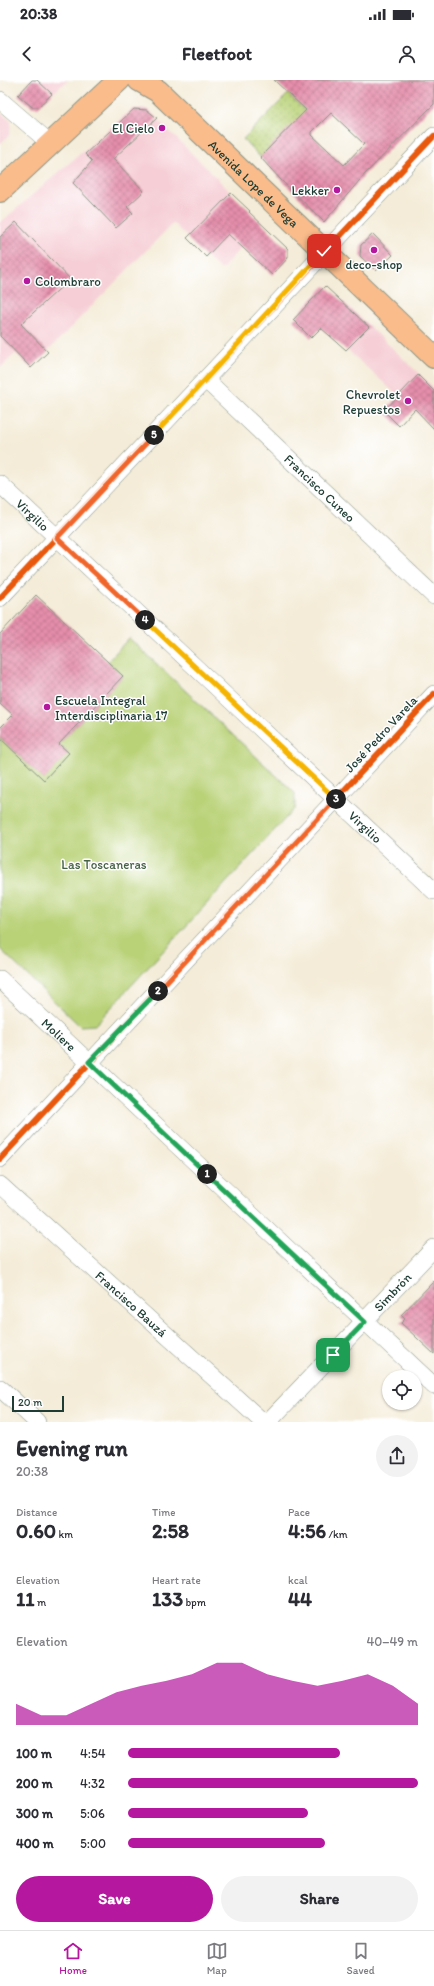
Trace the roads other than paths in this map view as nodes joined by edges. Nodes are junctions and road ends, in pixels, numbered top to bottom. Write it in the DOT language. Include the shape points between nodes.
graph roads {
  1 [pos="119,80"];
  2 [pos="139,80"];
  3 [pos="0,100"];
  4 [pos="434,136"];
  5 [pos="51,144"];
  6 [pos="0,192"];
  7 [pos="324,251"];
  8 [pos="434,357"];
  9 [pos="206,380"];
  10 [pos="0,484"];
  11 [pos="57,538"];
  12 [pos="434,596"];
  13 [pos="0,598"];
  14 [pos="431,703"];
  15 [pos="336,798"];
  16 [pos="434,891"];
  17 [pos="0,979"];
  18 [pos="89,1062"];
  19 [pos="0,1159"];
  20 [pos="0,1185"];
  21 [pos="434,1248"];
  22 [pos="365,1322"];
  23 [pos="434,1386"];
  24 [pos="0,1388"];
  25 [pos="37,1422"];
  26 [pos="263,1422"];
  27 [pos="268,1422"];
  1 -- 5 [label="main road"];
  2 -- 7 [label="main road, Avenida Lope de Vega" via="158,91"];
  3 -- 5 [label="street"];
  4 -- 7 [label="street"];
  5 -- 6 [label="main road"];
  7 -- 8 [label="main road, Avenida Lope de Vega"];
  7 -- 9 [label="street"];
  9 -- 11 [label="street"];
  9 -- 12 [label="street, Francisco Cuneo"];
  10 -- 11 [label="street, Virgilio"];
  11 -- 13 [label="street"];
  11 -- 15 [label="street, Virgilio"];
  14 -- 15 [label="street, José Pedro Varela"];
  15 -- 16 [label="street, Virgilio"];
  15 -- 18 [label="street, José Pedro Varela"];
  17 -- 18 [label="street, Moliere"];
  18 -- 19 [label="street, José Pedro Varela"];
  18 -- 22 [label="street, Moliere"];
  20 -- 26 [label="street, Francisco Bauzá"];
  21 -- 22 [label="street, Simbrón"];
  22 -- 23 [label="street, Moliere"];
  22 -- 27 [label="street, Simbrón"];
  24 -- 25 [label="street"];
}
